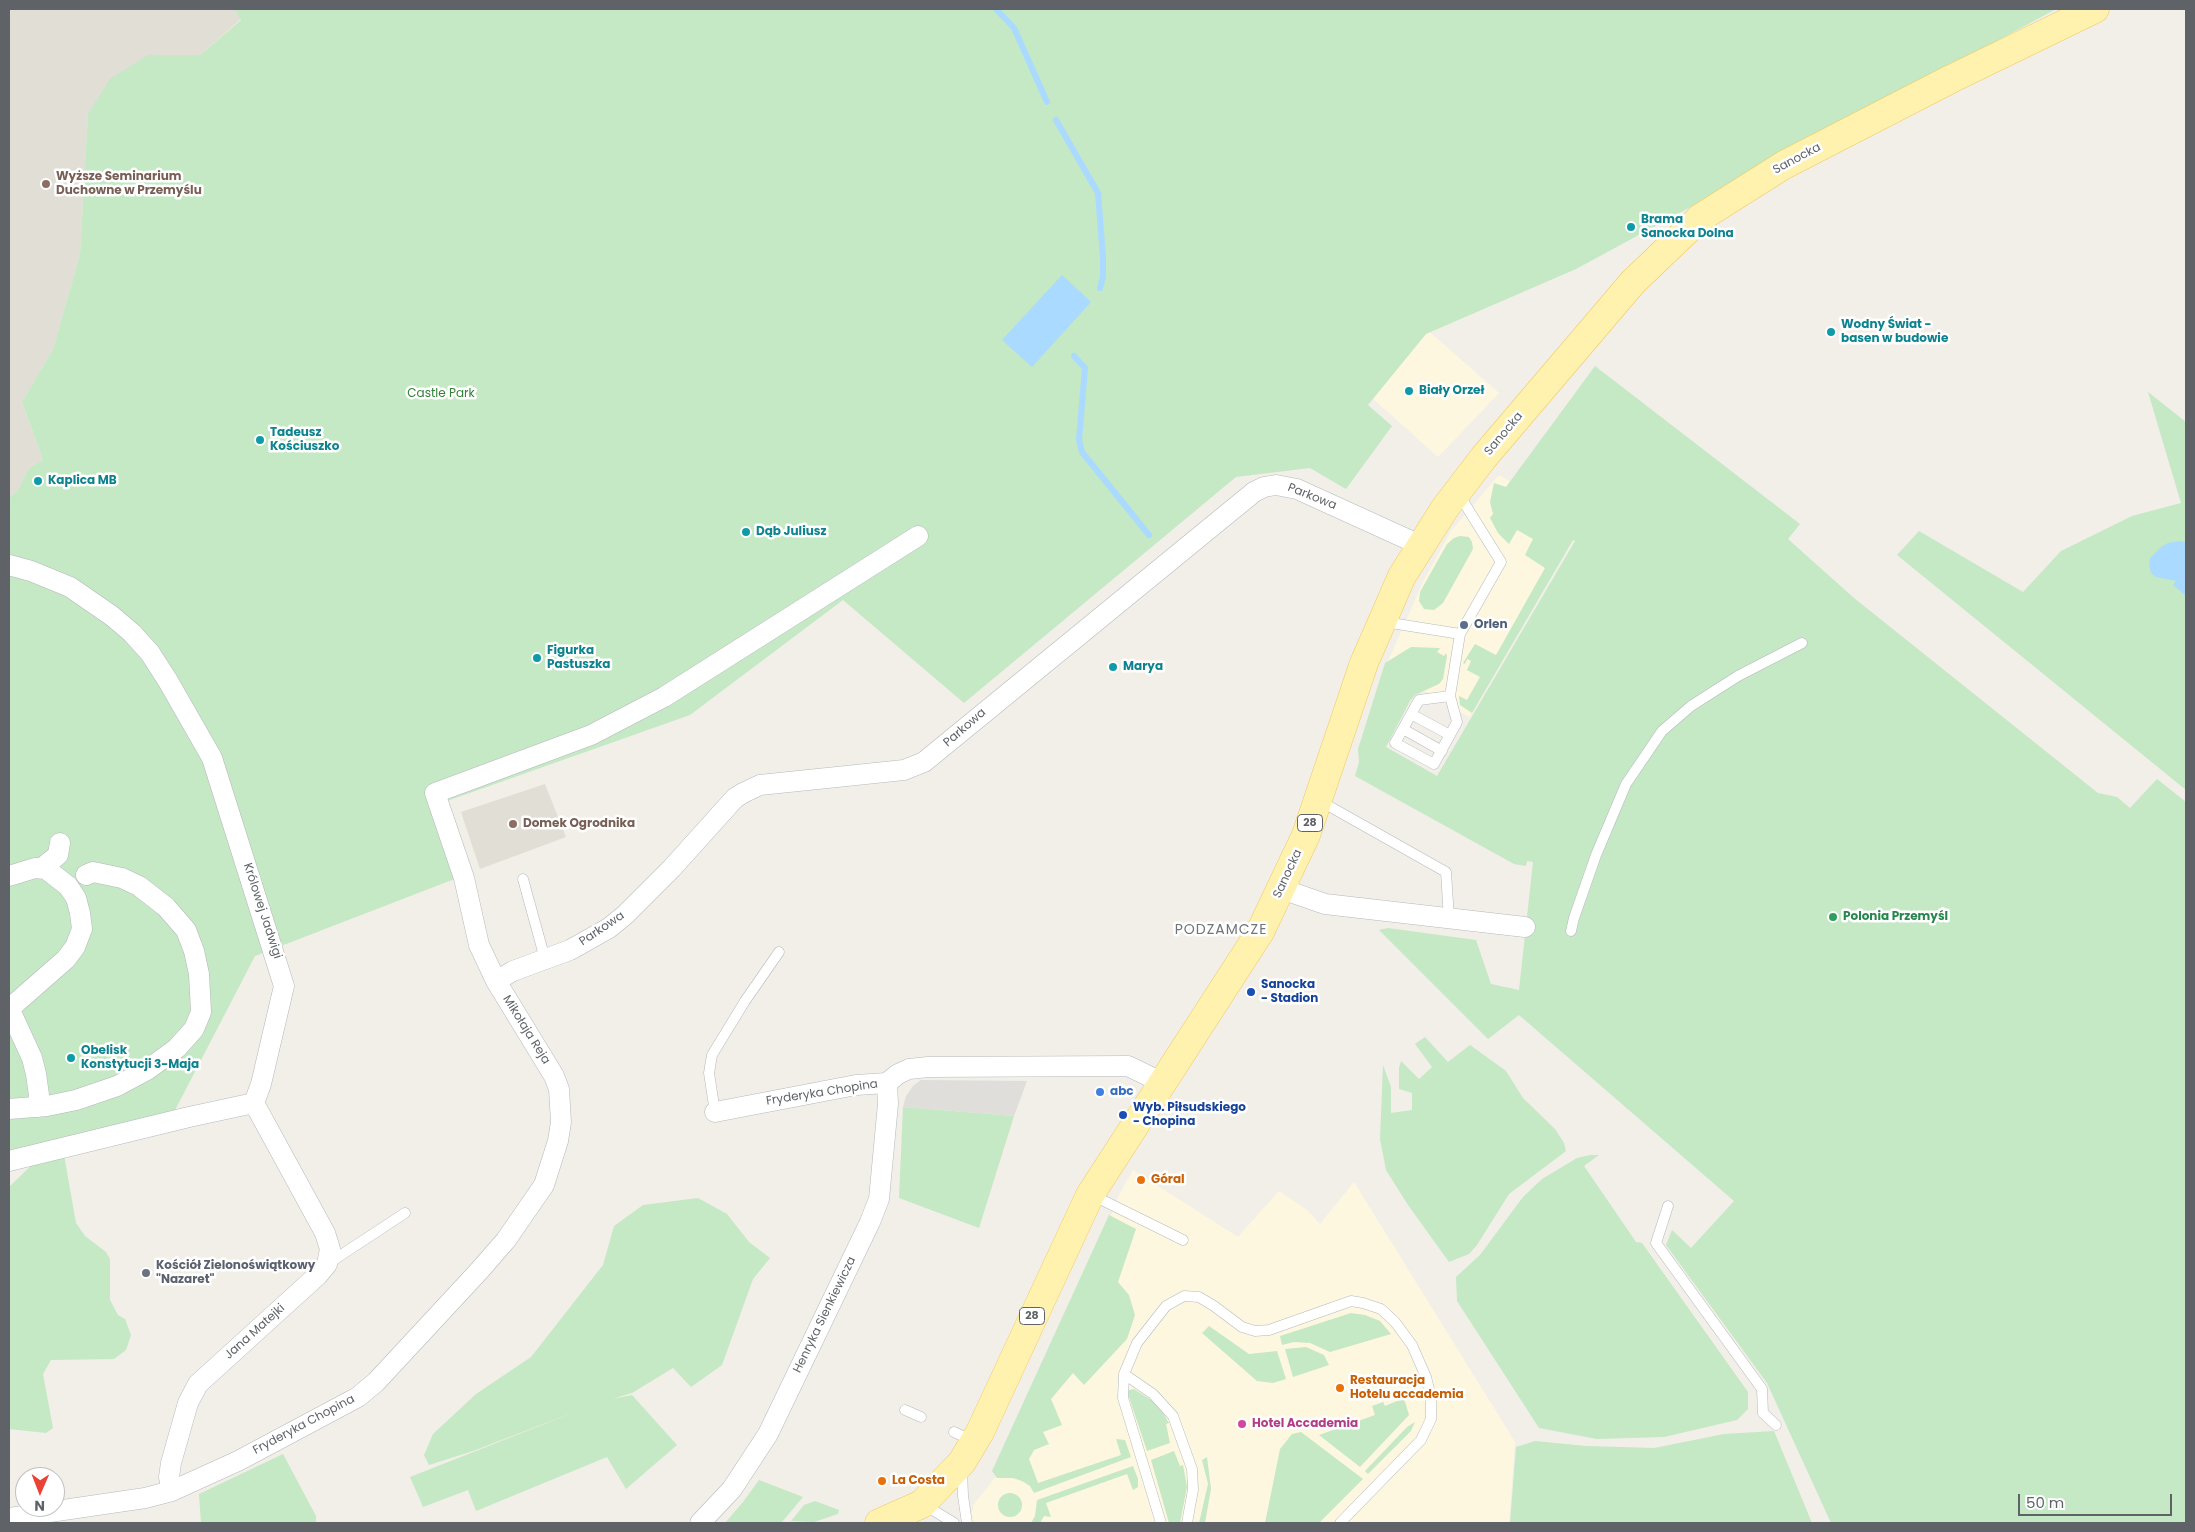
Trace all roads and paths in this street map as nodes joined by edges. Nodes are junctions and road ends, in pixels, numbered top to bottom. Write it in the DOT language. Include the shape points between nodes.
graph roads {
  1 [pos="2095,9"];
  2 [pos="1457,492"];
  3 [pos="918,536"];
  4 [pos="1420,545"];
  5 [pos="9,564"];
  6 [pos="1381,621"];
  7 [pos="1460,634"];
  8 [pos="1802,643"];
  9 [pos="1450,696"];
  10 [pos="1411,714"];
  11 [pos="1403,729"];
  12 [pos="1450,735"];
  13 [pos="1442,751"];
  14 [pos="1318,800"];
  15 [pos="60,843"];
  16 [pos="42,868"];
  17 [pos="9,876"];
  18 [pos="79,876"];
  19 [pos="523,879"];
  20 [pos="1282,889"];
  21 [pos="1449,919"];
  22 [pos="1524,927"];
  23 [pos="1571,931"];
  24 [pos="779,952"];
  25 [pos="545,959"];
  26 [pos="496,981"];
  27 [pos="9,1008"];
  28 [pos="1162,1082"];
  29 [pos="888,1083"];
  30 [pos="254,1103"];
  31 [pos="38,1107"];
  32 [pos="9,1109"];
  33 [pos="715,1112"];
  34 [pos="9,1161"];
  35 [pos="544,1185"];
  36 [pos="1090,1194"];
  37 [pos="1668,1206"];
  38 [pos="405,1213"];
  39 [pos="1183,1240"];
  40 [pos="327,1264"];
  41 [pos="1124,1374"];
  42 [pos="905,1410"];
  43 [pos="921,1417"];
  44 [pos="1776,1425"];
  45 [pos="963,1445"];
  46 [pos="172,1491"];
  47 [pos="922,1504"];
  48 [pos="9,1518"];
  49 [pos="700,1523"];
  50 [pos="880,1523"];
  51 [pos="954,1523"];
  52 [pos="967,1523"];
  53 [pos="1161,1523"];
  54 [pos="1187,1523"];
  55 [pos="1340,1523"];
  1 -- 2 [label="main road, Sanocka / 28" via="1784,165 1700,218 1628,288"];
  2 -- 4 [label="main road, Sanocka / 28"];
  2 -- 7 [label="lane" via="1501,562"];
  3 -- 26 [label="street, Mikołaja Reja" via="664,697 591,735 435,794 464,878 479,944"];
  4 -- 6 [label="main road, Sanocka / 28"];
  4 -- 25 [label="street, Parkowa" via="1297,489 1286,485 1264,487 924,762 904,770 760,785 743,793 625,915 577,947"];
  5 -- 30 [label="street, Królowej Jadwigi" via="70,588 132,633 168,681 212,758 284,986"];
  6 -- 7 [label="lane"];
  6 -- 14 [label="main road, Sanocka / 28"];
  7 -- 9 [label="lane"];
  8 -- 23 [label="lane" via="1738,676 1691,706 1662,731 1626,784 1596,855"];
  9 -- 10 [label="lane" via="1419,700"];
  9 -- 12 [label="lane" via="1457,722"];
  10 -- 11 [label="lane"];
  10 -- 12 [label="lane"];
  11 -- 13 [label="lane"];
  11 -- 13 [label="lane" via="1395,743 1434,764"];
  12 -- 13 [label="lane"];
  14 -- 20 [label="main road, Sanocka / 28"];
  14 -- 21 [label="lane" via="1446,872"];
  15 -- 16 [label="street" via="58,855"];
  16 -- 17 [label="street"];
  16 -- 18 [label="street"];
  18 -- 27 [label="street" via="76,898 80,937 66,959"];
  18 -- 31 [label="street" via="122,878 166,906 186,930 194,951 201,1009 188,1037 138,1076 76,1100"];
  19 -- 25 [label="lane"];
  20 -- 21 [label="street" via="1325,904"];
  20 -- 28 [label="main road, Sanocka / 28" via="1260,932"];
  21 -- 22 [label="street"];
  24 -- 33 [label="lane, Fryderyka Chopina" via="745,1000 712,1056 709,1072"];
  25 -- 26 [label="street, Parkowa"];
  26 -- 35 [label="street, Mikołaja Reja" via="554,1076 558,1089 560,1132"];
  27 -- 31 [label="street" via="32,1058"];
  28 -- 29 [label="street, Fryderyka Chopina" via="1128,1066 1108,1065 928,1067 898,1074"];
  28 -- 36 [label="main road, 28"];
  29 -- 33 [label="street, Fryderyka Chopina" via="856,1085"];
  29 -- 49 [label="street, Henryka Sienkiewicza" via="878,1199 870,1222 768,1434 732,1489"];
  30 -- 34 [label="street"];
  30 -- 40 [label="street" via="325,1233 330,1249"];
  31 -- 32 [label="street"];
  35 -- 46 [label="street, Fryderyka Chopina" via="506,1240 479,1271 376,1382 358,1397 230,1465"];
  36 -- 39 [label="lane"];
  36 -- 45 [label="main road, 28"];
  37 -- 44 [label="lane" via="1656,1243 1762,1390 1763,1413"];
  38 -- 40 [label="lane"];
  40 -- 46 [label="street, Jana Matejki" via="198,1384 186,1410 171,1463"];
  41 -- 53 [label="lane" via="1122,1398"];
  41 -- 54 [label="lane" via="1153,1394 1172,1416 1192,1469 1193,1490"];
  41 -- 55 [label="lane" via="1136,1343 1166,1306 1184,1296 1199,1298 1242,1327 1255,1331 1269,1330 1351,1302 1381,1309 1412,1345 1431,1397 1430,1419 1421,1440"];
  42 -- 43 [label="lane"];
  45 -- 47 [label="main road, 28"];
  45 -- 52 [label="lane" via="963,1496"];
  46 -- 48 [label="street, Fryderyka Chopina"];
  47 -- 50 [label="main road, 28"];
  47 -- 51 [label="lane"];
}
